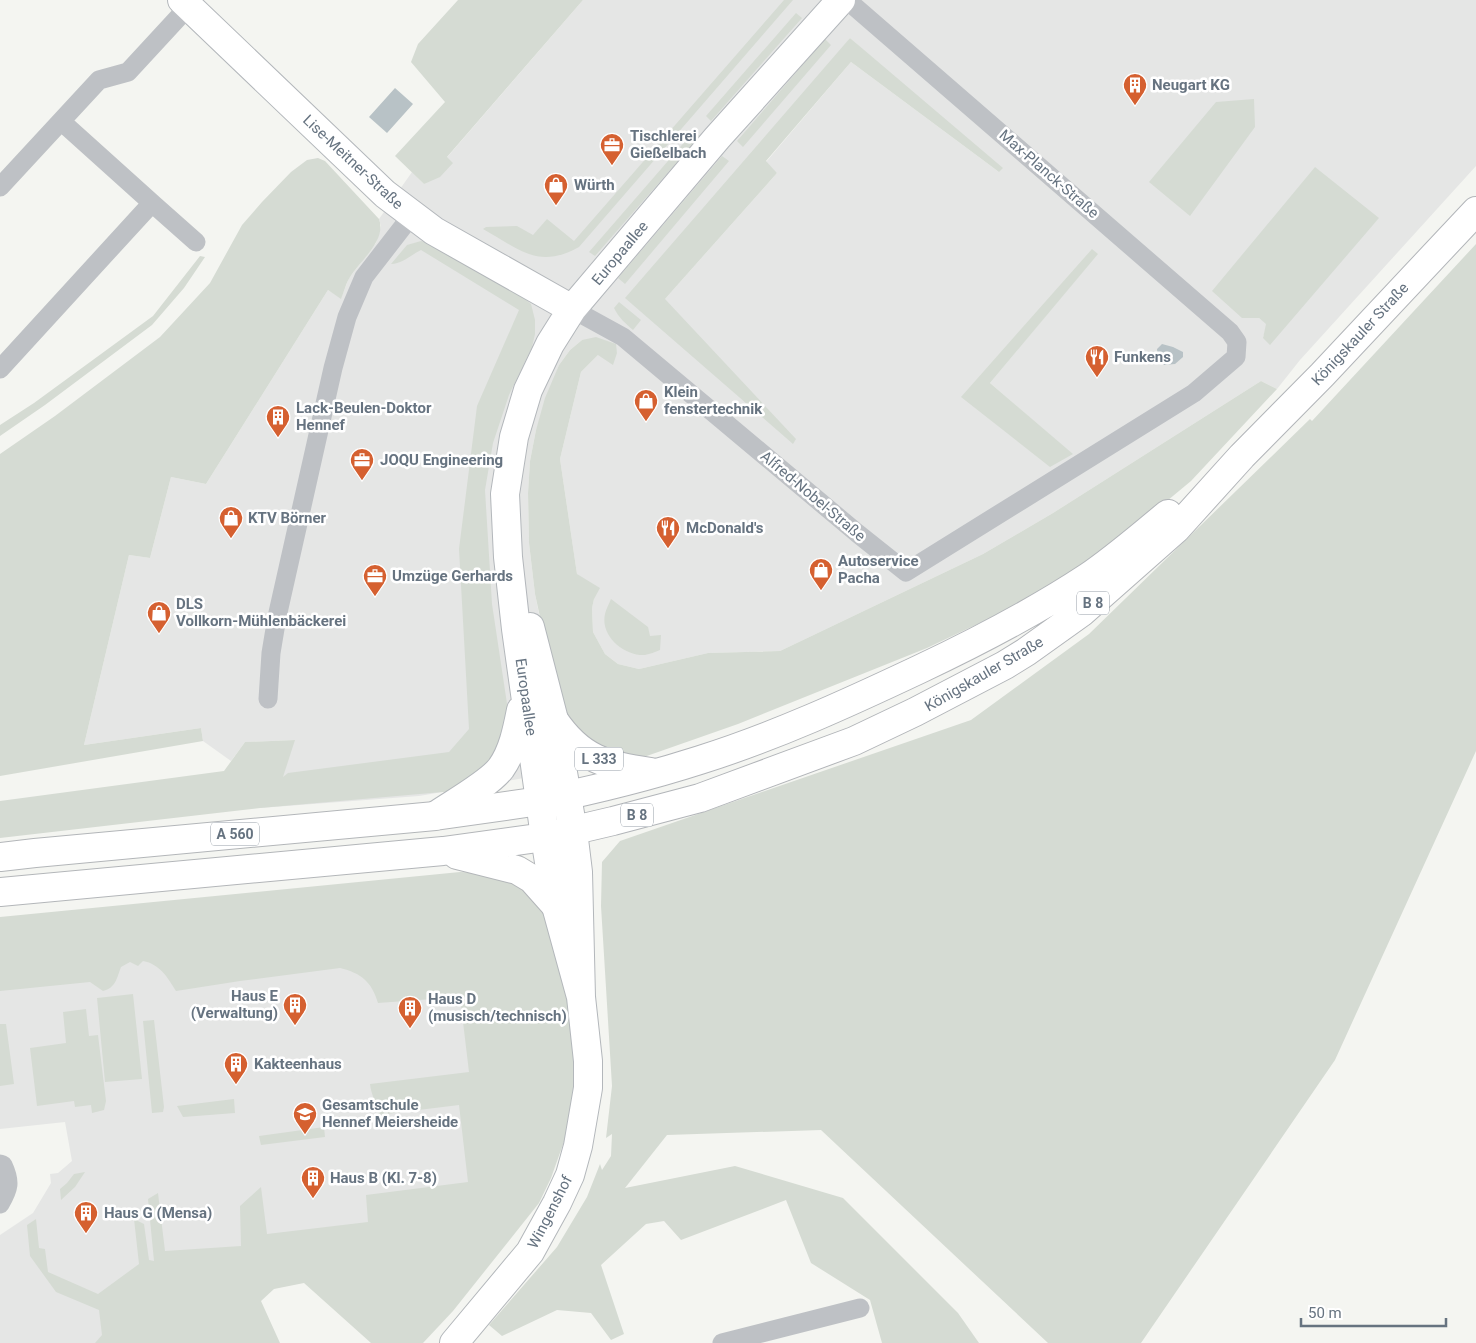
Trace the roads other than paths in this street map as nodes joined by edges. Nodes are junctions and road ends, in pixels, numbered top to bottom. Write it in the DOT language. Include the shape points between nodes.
graph roads {
  1 [pos="841,0"];
  2 [pos="847,0"];
  3 [pos="185,4"];
  4 [pos="62,122"];
  5 [pos="0,187"];
  6 [pos="152,203"];
  7 [pos="1476,211"];
  8 [pos="412,215"];
  9 [pos="196,242"];
  10 [pos="572,309"];
  11 [pos="1236,357"];
  12 [pos="0,368"];
  13 [pos="1242,456"];
  14 [pos="508,557"];
  15 [pos="525,694"];
  16 [pos="268,699"];
  17 [pos="554,720"];
  18 [pos="658,773"];
  19 [pos="566,796"];
  20 [pos="540,801"];
  21 [pos="434,816"];
  22 [pos="573,831"];
  23 [pos="545,837"];
  24 [pos="443,851"];
  25 [pos="0,857"];
  26 [pos="0,892"];
  27 [pos="556,906"];
  28 [pos="581,997"];
  29 [pos="0,1164"];
  30 [pos="0,1204"];
  31 [pos="860,1308"];
  32 [pos="454,1343"];
  33 [pos="722,1343"];
  1 -- 10 [label="main road, Europaallee / L 333" via="717,138"];
  2 -- 11 [label="street, Max-Planck-Straße" via="1230,332 1237,342"];
  3 -- 4 [label="street" via="128,72 99,80"];
  3 -- 8 [label="main road, Lise-Meitner-Straße" via="365,176"];
  4 -- 5 [label="street"];
  4 -- 6 [label="street"];
  6 -- 9 [label="street"];
  6 -- 12 [label="street"];
  7 -- 13 [label="main road, Königskauler Straße / B 8"];
  8 -- 10 [label="main road, Lise-Meitner-Straße" via="434,231"];
  8 -- 16 [label="street" via="364,277 347,317 277,617"];
  10 -- 11 [label="street, Alfred-Nobel-Straße" via="623,337 906,572 1194,393"];
  10 -- 14 [label="main road, Europaallee / L 333" via="550,344 528,390 514,437 505,494"];
  13 -- 18 [label="main road, Königskauler Straße / B 8" via="1089,576 960,650 848,703 731,749"];
  13 -- 22 [label="main road, Königskauler Straße / B 8" via="1176,529 1120,580 1082,612 1004,665 854,741 700,798"];
  14 -- 15 [label="main road, Europaallee / L 333"];
  14 -- 17 [label="main road, Europaallee / L 333" via="536,646"];
  15 -- 20 [label="main road, Europaallee / L 333"];
  15 -- 21 [label="main road" via="514,743 500,769 477,789"];
  17 -- 18 [label="main road, L 333" via="566,738 582,752 612,764"];
  17 -- 19 [label="main road, Europaallee / L 333"];
  18 -- 19 [label="main road, B 8"];
  19 -- 20 [label="main road, B 8"];
  19 -- 22 [label="main road, Wingenshof / L 333"];
  20 -- 21 [label="main road, A 560"];
  20 -- 23 [label="main road, Europaallee / L 333"];
  21 -- 25 [label="main road, A 560"];
  22 -- 23 [label="main road, B 8"];
  22 -- 28 [label="main road, Wingenshof" via="578,872"];
  23 -- 24 [label="main road, A 560"];
  23 -- 27 [label="main road, Wingenshof"];
  24 -- 26 [label="main road, A 560"];
  24 -- 27 [label="main road" via="517,870 532,879"];
  27 -- 28 [label="main road, Wingenshof"];
  28 -- 32 [label="main road, Wingenshof" via="588,1088 570,1175 530,1252"];
  29 -- 30 [label="street" via="4,1165 8,1177 8,1191"];
  31 -- 33 [label="street"];
}
